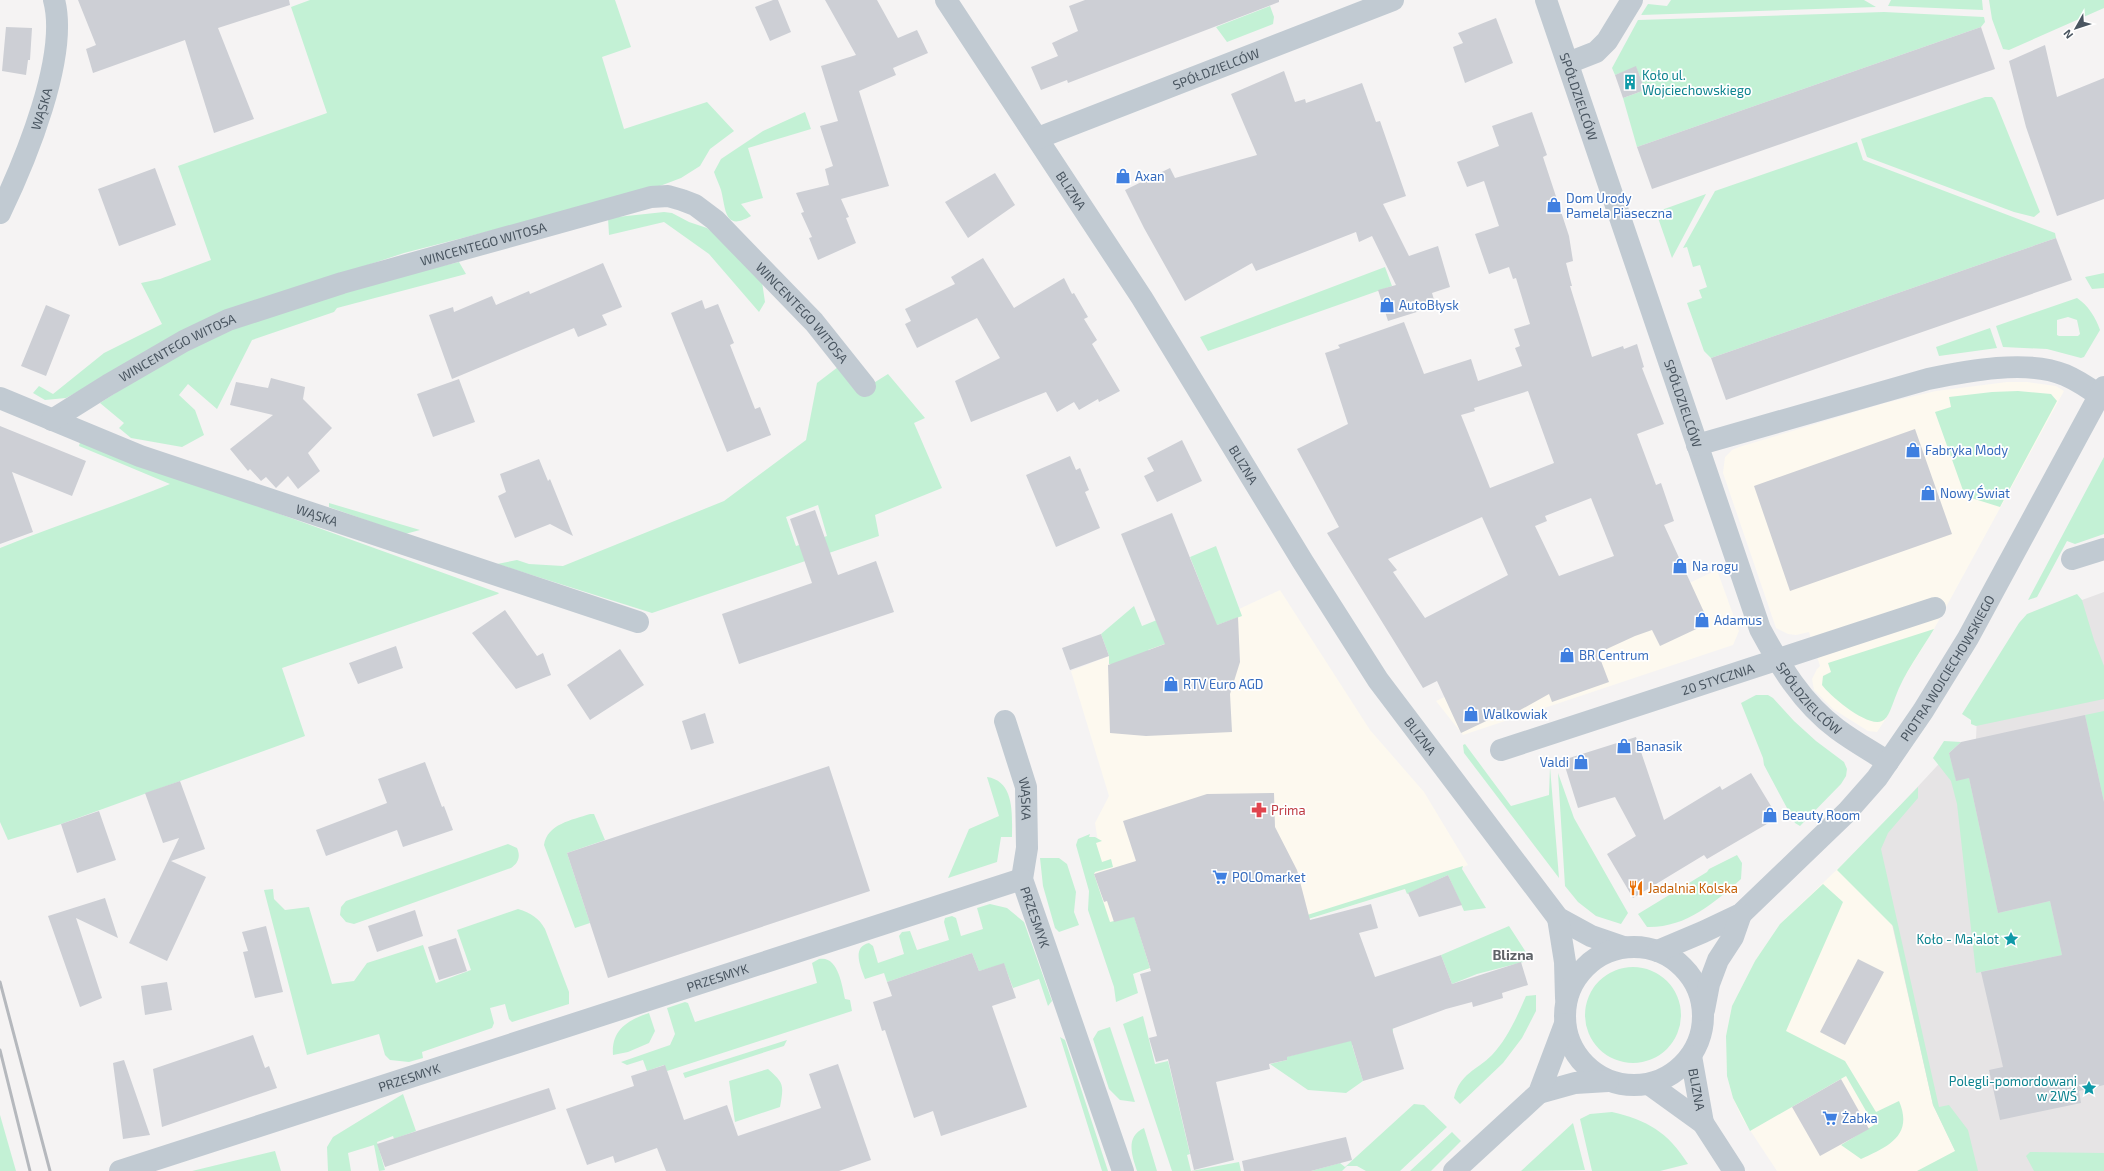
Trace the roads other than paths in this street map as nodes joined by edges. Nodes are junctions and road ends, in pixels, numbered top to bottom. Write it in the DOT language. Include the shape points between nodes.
graph roads {
  1 [pos="54,0"];
  2 [pos="946,0"];
  3 [pos="1393,0"];
  4 [pos="1546,0"];
  5 [pos="1632,0"];
  6 [pos="1568,63"];
  7 [pos="1038,138"];
  8 [pos="0,213"];
  9 [pos="865,386"];
  10 [pos="2102,394"];
  11 [pos="0,398"];
  12 [pos="52,420"];
  13 [pos="1697,445"];
  14 [pos="2104,550"];
  15 [pos="2072,559"];
  16 [pos="1935,608"];
  17 [pos="638,622"];
  18 [pos="1777,659"];
  19 [pos="1005,721"];
  20 [pos="1500,750"];
  21 [pos="1888,762"];
  22 [pos="1022,879"];
  23 [pos="1741,914"];
  24 [pos="1558,918"];
  25 [pos="1623,947"];
  26 [pos="1658,951"];
  27 [pos="1566,1000"];
  28 [pos="1704,1013"];
  29 [pos="1565,1024"];
  30 [pos="1691,1056"];
  31 [pos="1608,1081"];
  32 [pos="1649,1084"];
  33 [pos="1539,1093"];
  34 [pos="1703,1124"];
  35 [pos="120,1171"];
  36 [pos="1123,1171"];
  37 [pos="1454,1171"];
  38 [pos="1734,1171"];
  1 -- 8 [label="street, WĄSKA" via="58,40 52,70 40,111"];
  2 -- 7 [label="street, BLIZNA"];
  3 -- 7 [label="street, SPÓŁDZIELCÓW"];
  4 -- 6 [label="street, SPÓŁDZIELCÓW"];
  5 -- 6 [label="street" via="1607,41 1596,52"];
  6 -- 13 [label="street, SPÓŁDZIELCÓW"];
  7 -- 24 [label="street, BLIZNA" via="1142,298 1378,680"];
  9 -- 12 [label="street, WINCENTEGO WITOSA" via="814,322 715,220 695,205 668,196 651,197 342,283 228,320 184,341"];
  10 -- 13 [label="street" via="2065,375 2048,370 2022,368 1956,373"];
  10 -- 21 [label="street, PIOTRA WOJCIECHOWSKIEGO" via="1968,638"];
  11 -- 12 [label="street, WĄSKA"];
  12 -- 17 [label="street, WĄSKA" via="140,456"];
  13 -- 18 [label="street, SPÓŁDZIELCÓW" via="1760,629"];
  14 -- 15 [label="street"];
  16 -- 18 [label="street, 20 STYCZNIA"];
  18 -- 20 [label="street, 20 STYCZNIA"];
  18 -- 21 [label="street, SPÓŁDZIELCÓW" via="1797,690 1816,710 1836,728"];
  19 -- 22 [label="street, WĄSKA" via="1026,787 1027,848"];
  21 -- 23 [label="street, PIOTRA WOJCIECHOWSKIEGO" via="1847,812"];
  22 -- 35 [label="street, PRZESMYK"];
  22 -- 36 [label="street, PRZESMYK"];
  23 -- 26 [label="street, PIOTRA WOJCIECHOWSKIEGO"];
  23 -- 28 [label="street, PIOTRA WOJCIECHOWSKIEGO" via="1709,984"];
  24 -- 25 [label="street, BLIZNA" via="1591,936"];
  24 -- 27 [label="street, BLIZNA"];
  25 -- 26 [label="street"];
  25 -- 27 [label="street" via="1603,954 1587,965 1574,981"];
  26 -- 28 [label="street" via="1676,960 1690,975 1700,993"];
  27 -- 29 [label="street"];
  28 -- 30 [label="street" via="1701,1036"];
  29 -- 31 [label="street" via="1569,1042 1578,1058 1592,1072"];
  29 -- 33 [label="street"];
  30 -- 32 [label="street" via="1679,1069"];
  30 -- 34 [label="street, BLIZNA"];
  31 -- 32 [label="street" via="1628,1085"];
  31 -- 33 [label="street" via="1576,1083"];
  32 -- 34 [label="street, BLIZNA"];
  33 -- 37 [label="street"];
  34 -- 38 [label="street, BLIZNA"];
}
